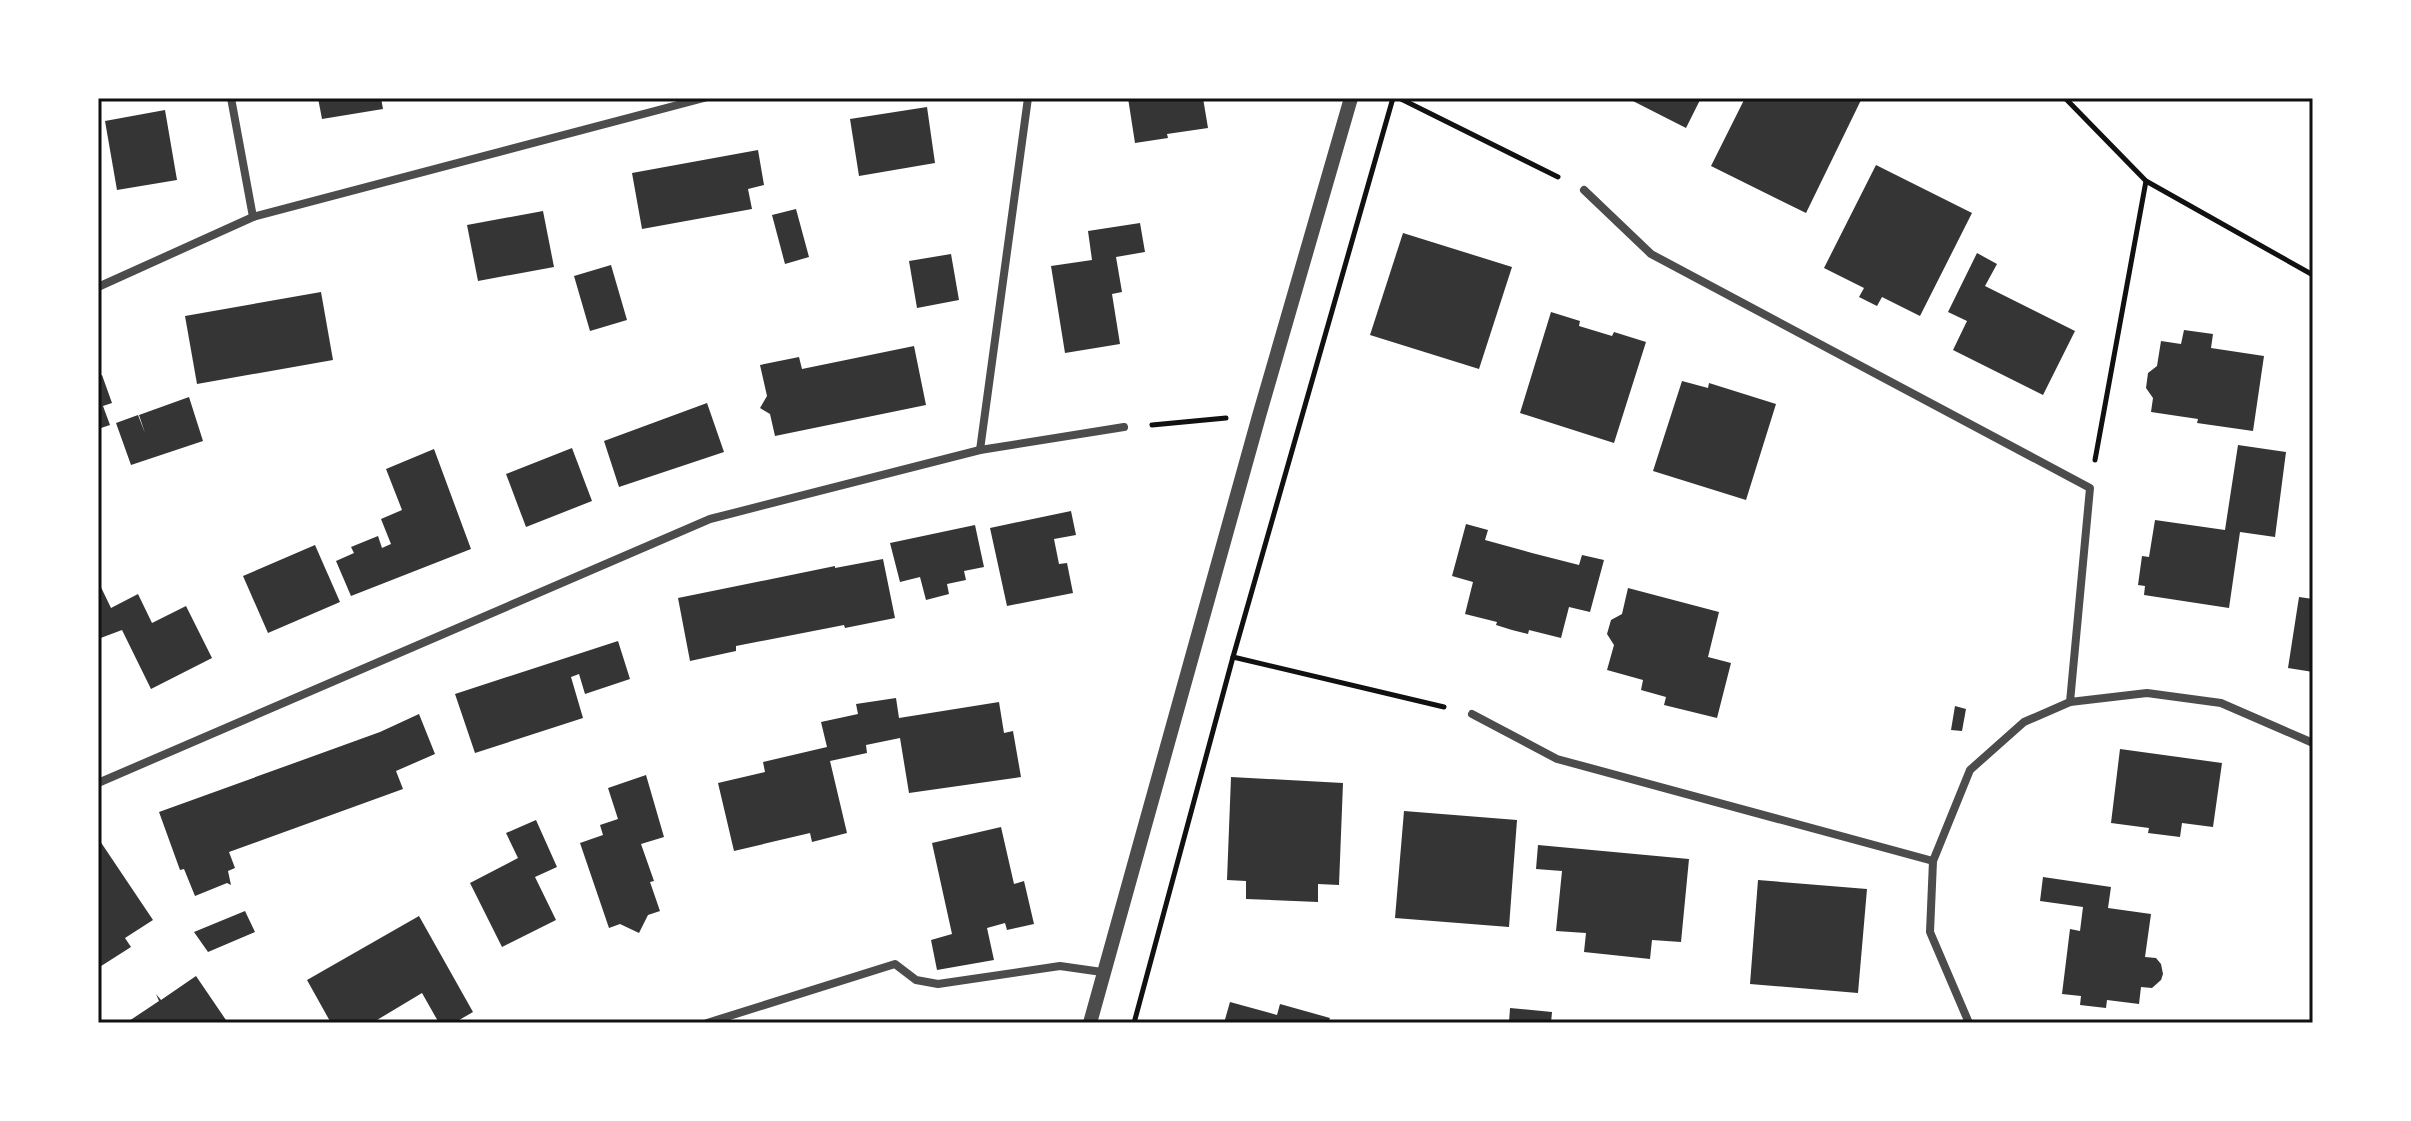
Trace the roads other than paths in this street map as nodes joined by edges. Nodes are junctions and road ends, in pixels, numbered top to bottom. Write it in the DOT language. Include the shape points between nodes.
graph roads {
  1 [pos="231,98"];
  2 [pos="704,98"];
  3 [pos="1028,98"];
  4 [pos="1351,98"];
  5 [pos="1584,190"];
  6 [pos="253,217"];
  7 [pos="98,287"];
  8 [pos="1124,427"];
  9 [pos="980,450"];
  10 [pos="2070,702"];
  11 [pos="1472,714"];
  12 [pos="2313,743"];
  13 [pos="98,783"];
  14 [pos="1933,861"];
  15 [pos="1102,972"];
  16 [pos="707,1023"];
  17 [pos="1090,1023"];
  18 [pos="1969,1023"];
  1 -- 6 [label="street"];
  2 -- 6 [label="street"];
  3 -- 9 [label="street"];
  4 -- 15 [label="street"];
  5 -- 10 [label="street" via="1651,254 2090,488"];
  6 -- 7 [label="street"];
  8 -- 9 [label="street"];
  9 -- 13 [label="street" via="710,519"];
  10 -- 12 [label="street" via="2147,693 2221,703"];
  10 -- 14 [label="street" via="2024,722 1970,770"];
  11 -- 14 [label="street" via="1557,759"];
  14 -- 18 [label="street" via="1930,932"];
  15 -- 16 [label="street" via="1060,966 938,984 916,980 895,964"];
  15 -- 17 [label="street"];
}
